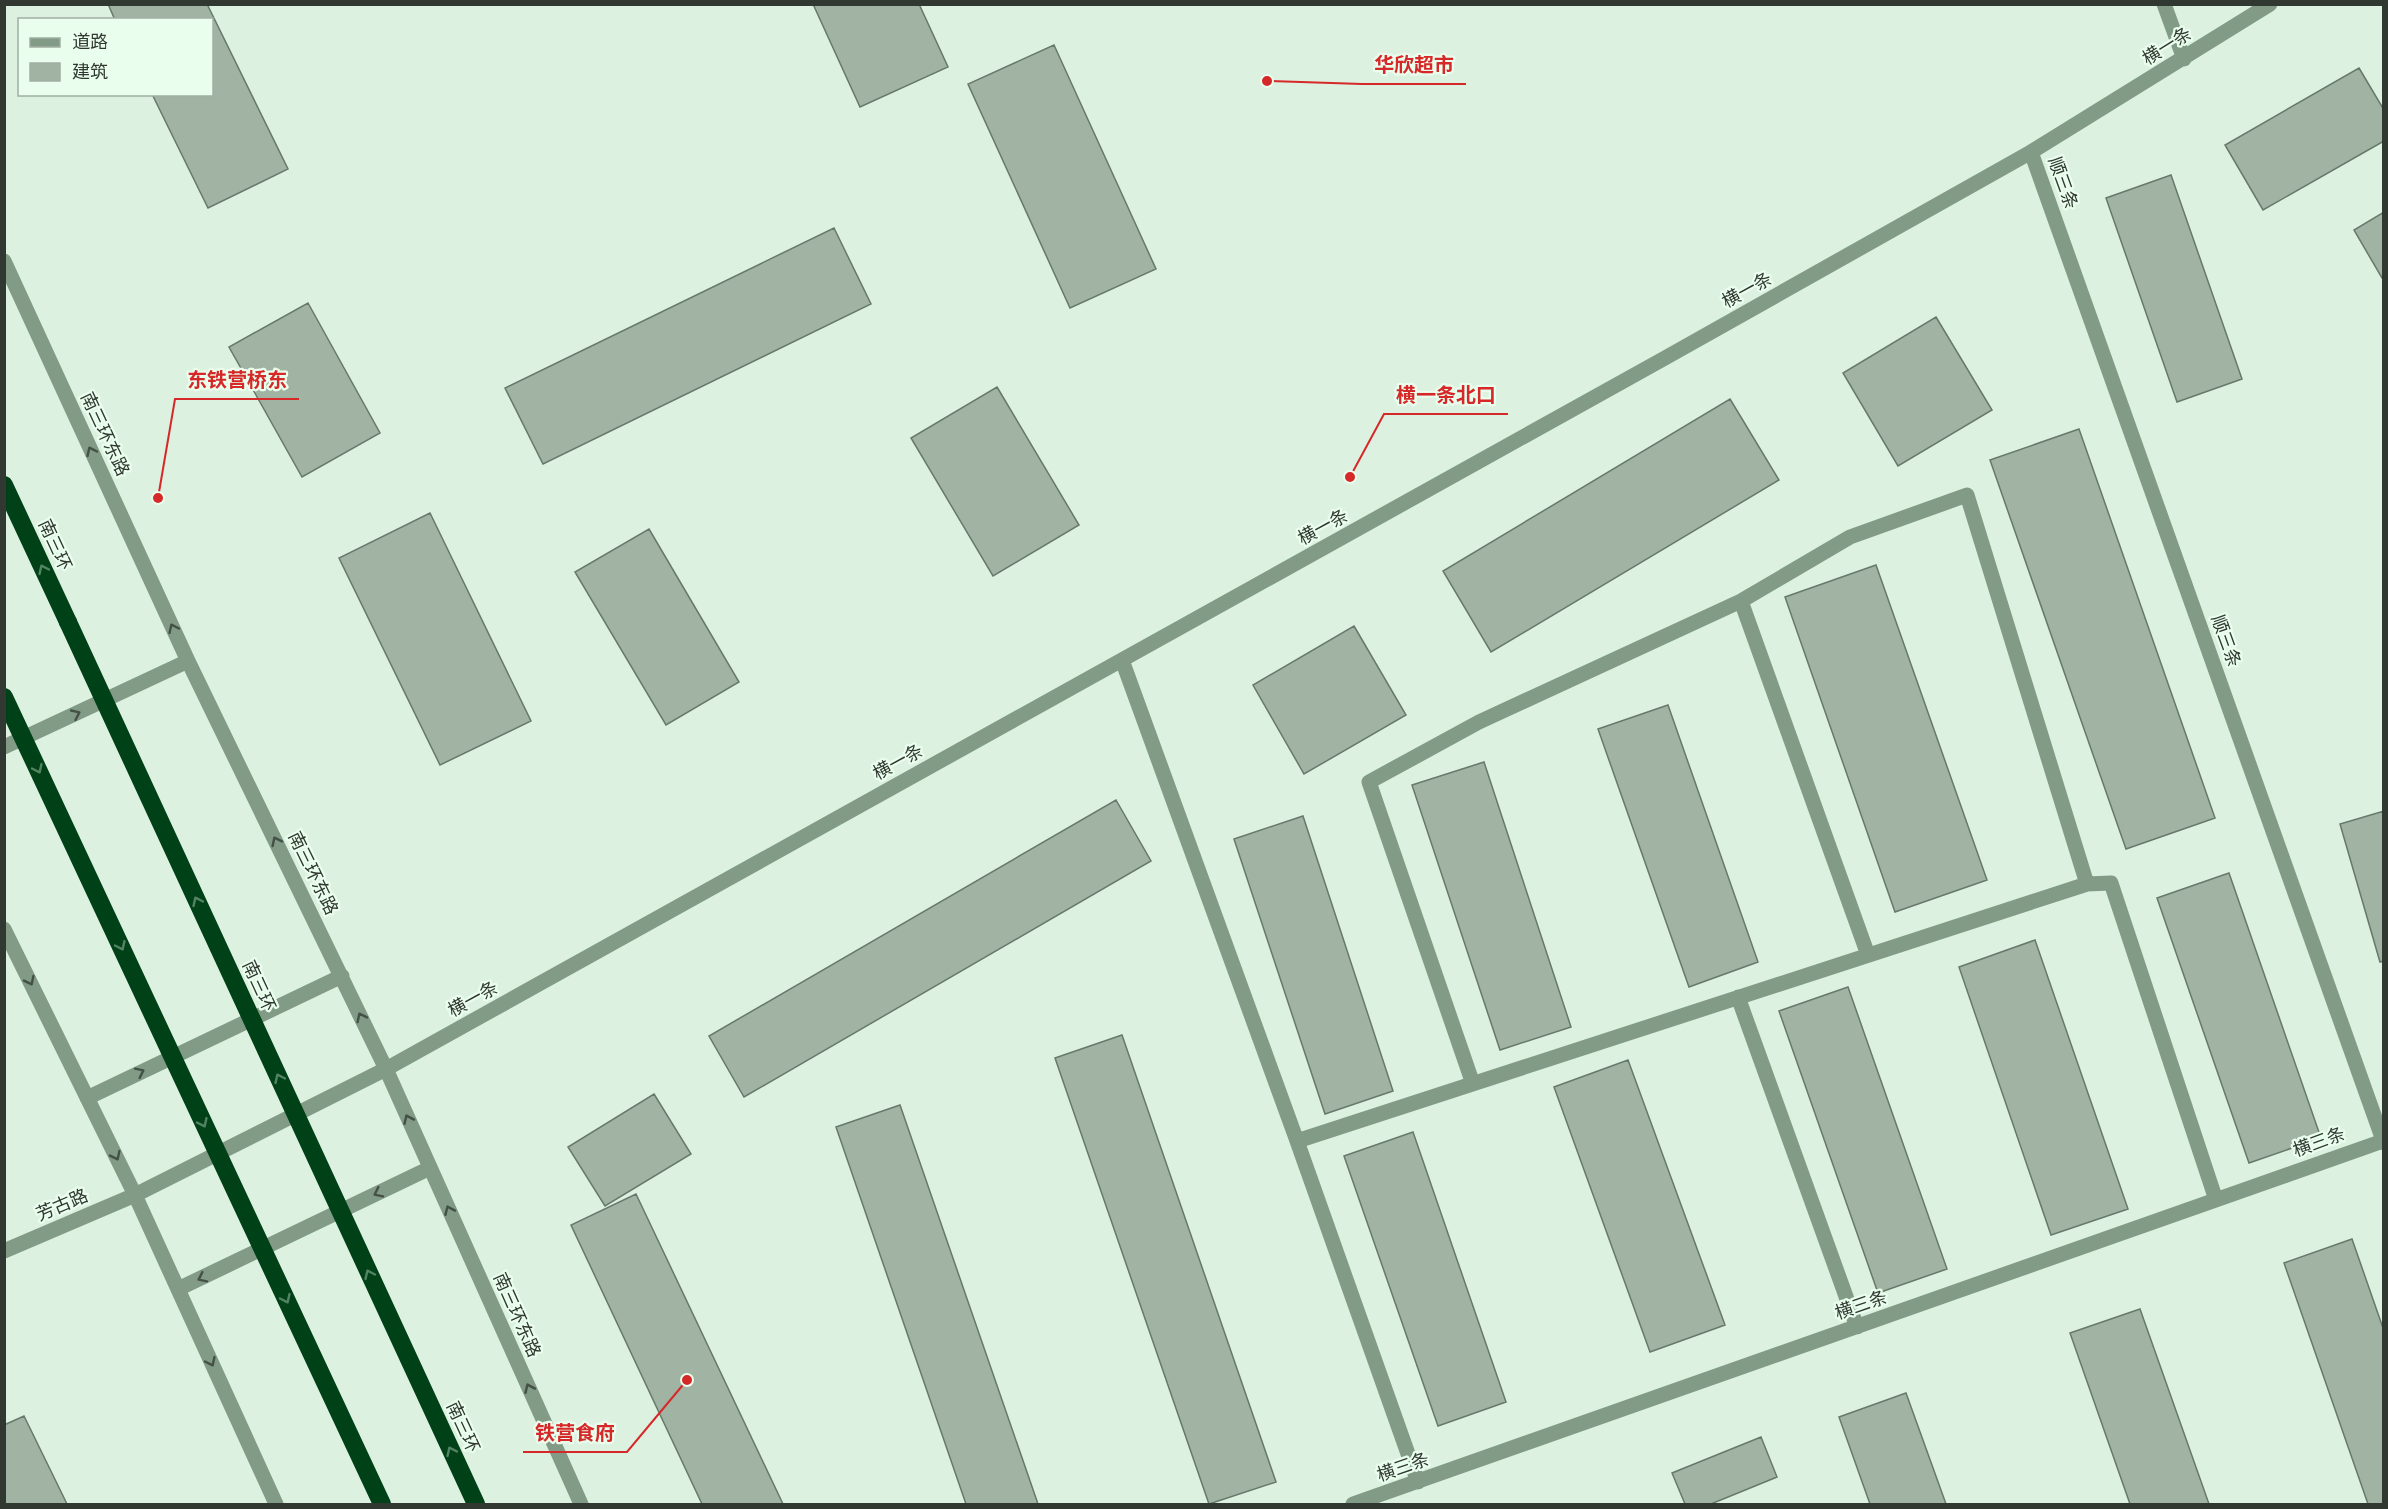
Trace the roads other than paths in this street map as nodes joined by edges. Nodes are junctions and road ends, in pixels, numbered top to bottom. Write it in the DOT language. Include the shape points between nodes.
graph roads {
  1 [pos="2164,4"];
  2 [pos="2271,4"];
  3 [pos="2184,59"];
  4 [pos="2031,152"];
  5 [pos="4,261"];
  6 [pos="4,485"];
  7 [pos="1741,601"];
  8 [pos="1122,660"];
  9 [pos="188,661"];
  10 [pos="4,698"];
  11 [pos="4,747"];
  12 [pos="2087,884"];
  13 [pos="4,929"];
  14 [pos="1868,955"];
  15 [pos="342,976"];
  16 [pos="1738,997"];
  17 [pos="386,1069"];
  18 [pos="1473,1083"];
  19 [pos="87,1098"];
  20 [pos="1297,1140"];
  21 [pos="2383,1142"];
  22 [pos="430,1168"];
  23 [pos="135,1196"];
  24 [pos="2216,1200"];
  25 [pos="4,1251"];
  26 [pos="178,1289"];
  27 [pos="1857,1327"];
  28 [pos="1418,1482"];
  29 [pos="575,1503"];
  30 [pos="276,1504"];
  31 [pos="381,1504"];
  32 [pos="476,1504"];
  33 [pos="1353,1504"];
  1 -- 3 [label="street"];
  2 -- 3 [label="street, 横一条"];
  3 -- 4 [label="street, 横一条"];
  4 -- 8 [label="street, 横一条"];
  4 -- 21 [label="street, 顺三条"];
  9 -- 5 [label="street, 南三环东路, one-way"];
  32 -- 6 [label="highway, 南三环, one-way, bridge"];
  7 -- 12 [label="street" via="1850,537 1967,495"];
  7 -- 14 [label="street"];
  7 -- 18 [label="street" via="1479,722 1369,782"];
  8 -- 17 [label="street, 横一条"];
  8 -- 20 [label="street"];
  11 -- 9 [label="street, one-way"];
  15 -- 9 [label="street, 南三环东路, one-way"];
  10 -- 31 [label="highway, one-way, bridge"];
  12 -- 14 [label="street"];
  12 -- 24 [label="street" via="2111,883"];
  13 -- 19 [label="street, one-way"];
  14 -- 16 [label="street"];
  17 -- 15 [label="street, 南三环东路, one-way"];
  19 -- 15 [label="street, one-way"];
  16 -- 18 [label="street"];
  16 -- 27 [label="street"];
  22 -- 17 [label="street, 南三环东路, one-way"];
  17 -- 23 [label="street, 横一条"];
  18 -- 20 [label="street"];
  19 -- 23 [label="street, one-way"];
  20 -- 28 [label="street"];
  21 -- 24 [label="street, 横三条"];
  22 -- 26 [label="street, one-way"];
  29 -- 22 [label="street, 南三环东路, one-way"];
  23 -- 25 [label="street, 芳古路"];
  23 -- 26 [label="street"];
  24 -- 27 [label="street, 横三条"];
  26 -- 30 [label="street, one-way"];
  27 -- 28 [label="street, 横三条"];
  28 -- 33 [label="street, 横三条"];
}
